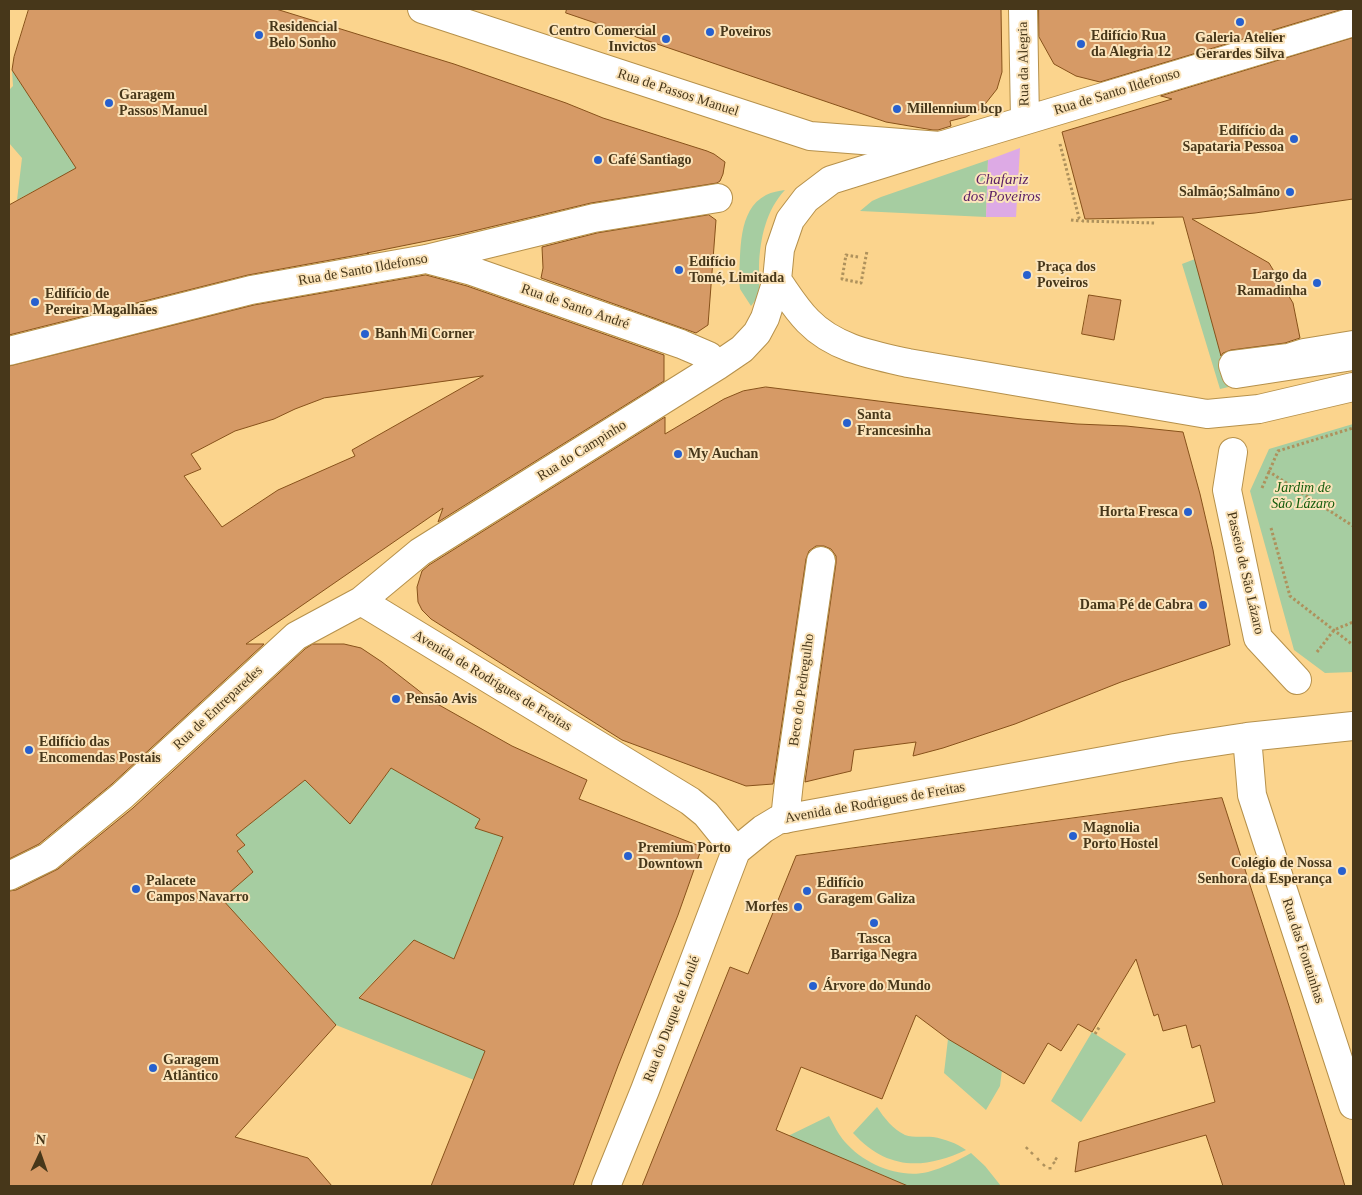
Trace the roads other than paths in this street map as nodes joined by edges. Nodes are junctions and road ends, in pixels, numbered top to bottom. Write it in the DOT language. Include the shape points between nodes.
graph roads {
  1 [pos="422,9"];
  2 [pos="1023,9"];
  3 [pos="1353,22"];
  4 [pos="1025,120"];
  5 [pos="940,146"];
  6 [pos="718,198"];
  7 [pos="426,259"];
  8 [pos="778,280"];
  9 [pos="1353,345"];
  10 [pos="9,351"];
  11 [pos="1353,356"];
  12 [pos="717,366"];
  13 [pos="1353,387"];
  14 [pos="1233,452"];
  15 [pos="821,561"];
  16 [pos="360,601"];
  17 [pos="1297,680"];
  18 [pos="1353,726"];
  19 [pos="1247,737"];
  20 [pos="785,819"];
  21 [pos="736,851"];
  22 [pos="9,876"];
  23 [pos="1353,1105"];
  24 [pos="606,1186"];
  1 -- 5 [label="street, Rua de Passos Manuel" via="810,136"];
  2 -- 4 [label="street, Rua da Alegria"];
  3 -- 4 [label="street, Rua de Santo Ildefonso"];
  4 -- 5 [label="street"];
  5 -- 8 [label="street" via="831,180 806,199 790,220 780,249"];
  6 -- 7 [label="street, Rua de Santo Ildefonso" via="594,218"];
  7 -- 10 [label="street, Rua de Santo Ildefonso" via="251,290"];
  7 -- 12 [label="street, Rua de Santo André" via="472,271 681,344 709,356"];
  8 -- 12 [label="street, Rua do Campinho" via="757,333 742,349"];
  8 -- 13 [label="street" via="808,321 825,335 864,353 908,363 1207,414 1259,409"];
  9 -- 11 [label="street" via="1233,365 1236,374"];
  12 -- 16 [label="street, Rua do Campinho" via="420,552"];
  14 -- 17 [label="street, Passeio de São Lázaro" via="1227,490 1258,638"];
  15 -- 20 [label="street, Beco do Pedregulho"];
  16 -- 21 [label="street, Avenida de Rodrigues de Freitas" via="690,801 706,814"];
  16 -- 22 [label="street, Rua de Entreparedes" via="296,636 122,796 48,857"];
  18 -- 19 [label="street, Avenida de Rodrigues de Freitas"];
  19 -- 20 [label="street, Avenida de Rodrigues de Freitas"];
  19 -- 23 [label="street, Rua das Fontainhas" via="1252,794"];
  20 -- 21 [label="street, Avenida de Rodrigues de Freitas" via="763,829"];
  21 -- 24 [label="street, Rua do Duque de Loulé"];
}
